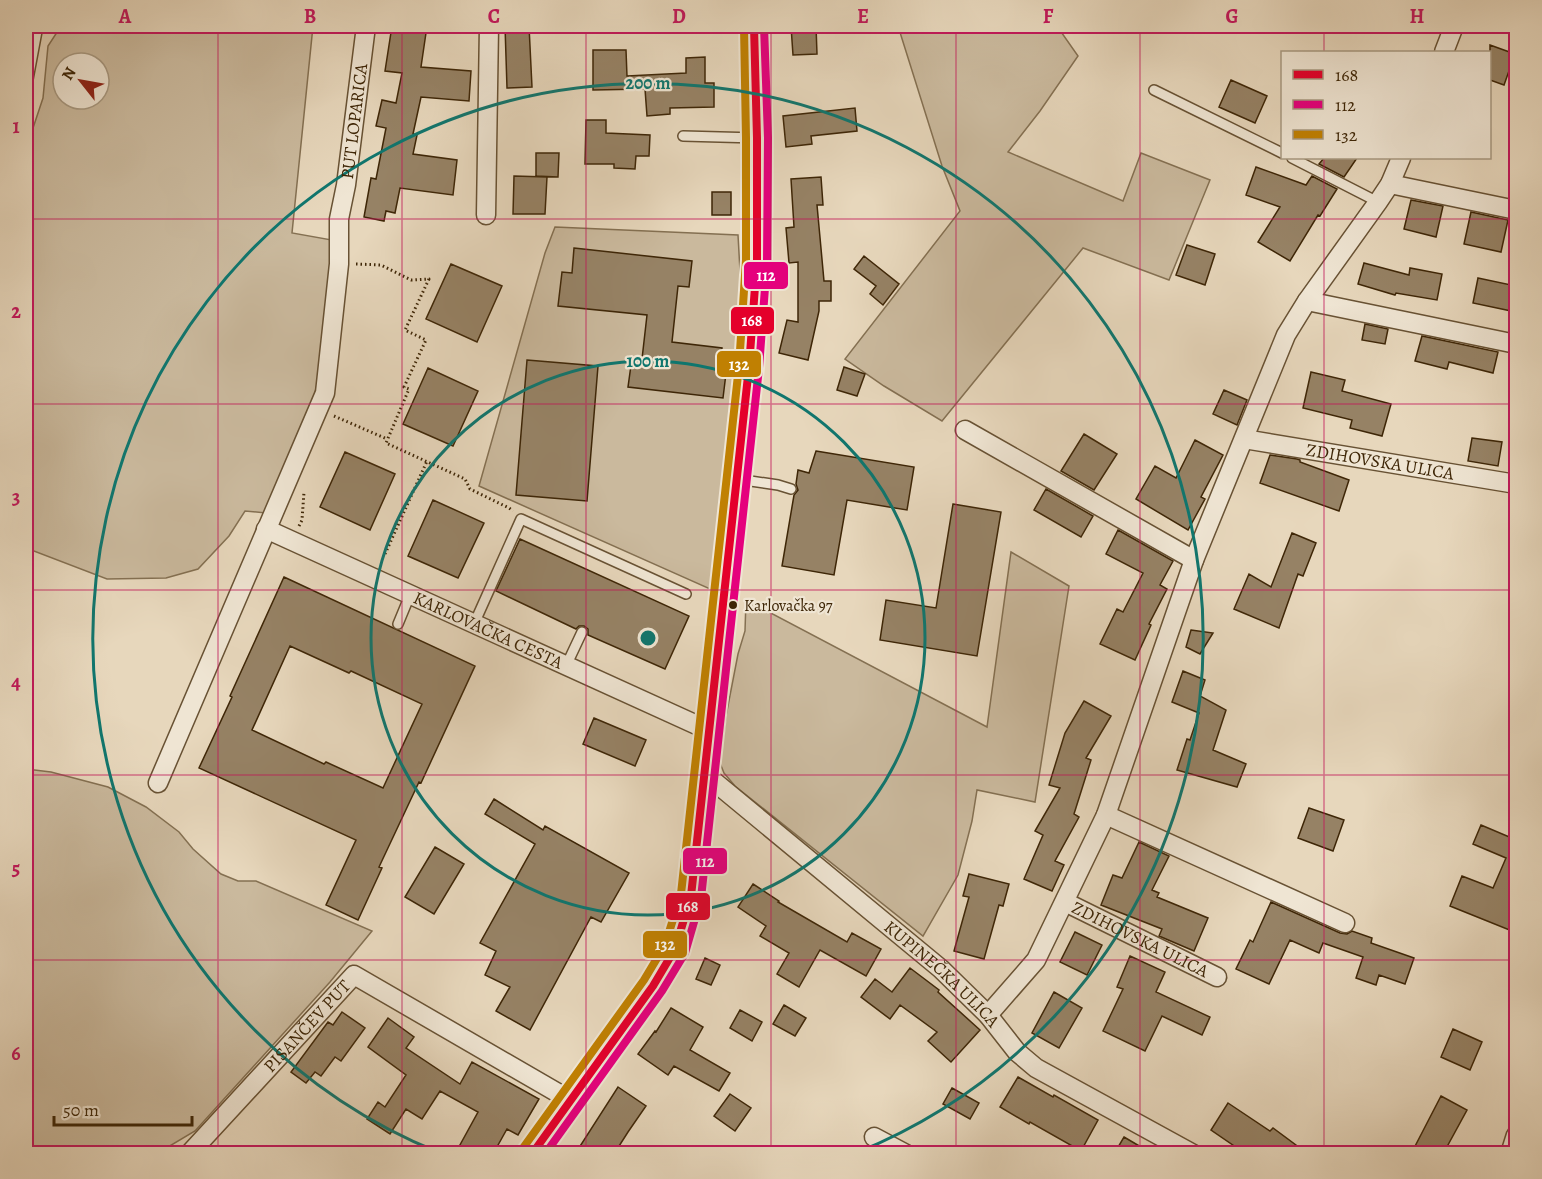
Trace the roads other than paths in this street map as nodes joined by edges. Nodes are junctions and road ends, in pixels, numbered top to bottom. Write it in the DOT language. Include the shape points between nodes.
graph roads {
  1 [pos="38,26"];
  2 [pos="366,26"];
  3 [pos="489,26"];
  4 [pos="754,26"];
  5 [pos="1454,26"];
  6 [pos="1444,51"];
  7 [pos="26,90"];
  8 [pos="1154,90"];
  9 [pos="683,136"];
  10 [pos="757,138"];
  11 [pos="1281,153"];
  12 [pos="1294,159"];
  13 [pos="1401,159"];
  14 [pos="1390,184"];
  15 [pos="1378,202"];
  16 [pos="1516,210"];
  17 [pos="486,215"];
  18 [pos="1306,301"];
  19 [pos="1516,344"];
  20 [pos="965,430"];
  21 [pos="1244,439"];
  22 [pos="737,478"];
  23 [pos="1516,484"];
  24 [pos="791,489"];
  25 [pos="266,529"];
  26 [pos="1194,560"];
  27 [pos="686,594"];
  28 [pos="410,595"];
  29 [pos="398,624"];
  30 [pos="474,624"];
  31 [pos="582,632"];
  32 [pos="566,666"];
  33 [pos="710,731"];
  34 [pos="705,774"];
  35 [pos="158,783"];
  36 [pos="1106,814"];
  37 [pos="1065,902"];
  38 [pos="1345,922"];
  39 [pos="1217,977"];
  40 [pos="988,1015"];
  41 [pos="570,1100"];
  42 [pos="1516,1135"];
  43 [pos="874,1137"];
  44 [pos="189,1154"];
  45 [pos="532,1154"];
  46 [pos="906,1154"];
  47 [pos="1193,1154"];
  48 [pos="1510,1154"];
  1 -- 7 [label="lane"];
  2 -- 25 [label="street, PUT LOPARICA" via="339,219 339,264 325,393"];
  3 -- 17 [label="street"];
  4 -- 10 [label="street"];
  5 -- 6 [label="street"];
  8 -- 11 [label="lane"];
  9 -- 10 [label="lane"];
  10 -- 22 [label="street" via="757,260"];
  12 -- 15 [label="lane"];
  13 -- 14 [label="street, ZDIHOVSKA ULICA"];
  14 -- 15 [label="street, ZDIHOVSKA ULICA"];
  14 -- 16 [label="street"];
  15 -- 18 [label="street, ZDIHOVSKA ULICA"];
  18 -- 19 [label="street"];
  18 -- 21 [label="street, ZDIHOVSKA ULICA" via="1286,335"];
  20 -- 26 [label="street"];
  21 -- 23 [label="street, ZDIHOVSKA ULICA"];
  21 -- 26 [label="street, ZDIHOVSKA ULICA"];
  22 -- 24 [label="lane"];
  22 -- 33 [label="street"];
  25 -- 28 [label="street, KARLOVAČKA CESTA"];
  25 -- 35 [label="street"];
  26 -- 36 [label="street, ZDIHOVSKA ULICA"];
  27 -- 30 [label="lane" via="521,519"];
  28 -- 29 [label="lane"];
  28 -- 30 [label="street, KARLOVAČKA CESTA"];
  30 -- 32 [label="street, KARLOVAČKA CESTA"];
  31 -- 32 [label="lane"];
  32 -- 33 [label="street, KARLOVAČKA CESTA"];
  33 -- 34 [label="street"];
  34 -- 40 [label="street, KUPINEČKA ULICA" via="941,969"];
  34 -- 41 [label="street" via="691,896 675,949 635,1013"];
  36 -- 37 [label="street, ZDIHOVSKA ULICA"];
  36 -- 38 [label="street"];
  37 -- 39 [label="street, ZDIHOVSKA ULICA"];
  37 -- 40 [label="street, ZDIHOVSKA ULICA" via="1036,960"];
  40 -- 47 [label="street, KUPINEČKA ULICA" via="1017,1052 1036,1068"];
  41 -- 44 [label="street, PISANČEV PUT" via="354,975"];
  41 -- 45 [label="street"];
  42 -- 48 [label="street"];
  43 -- 46 [label="street"];
}
